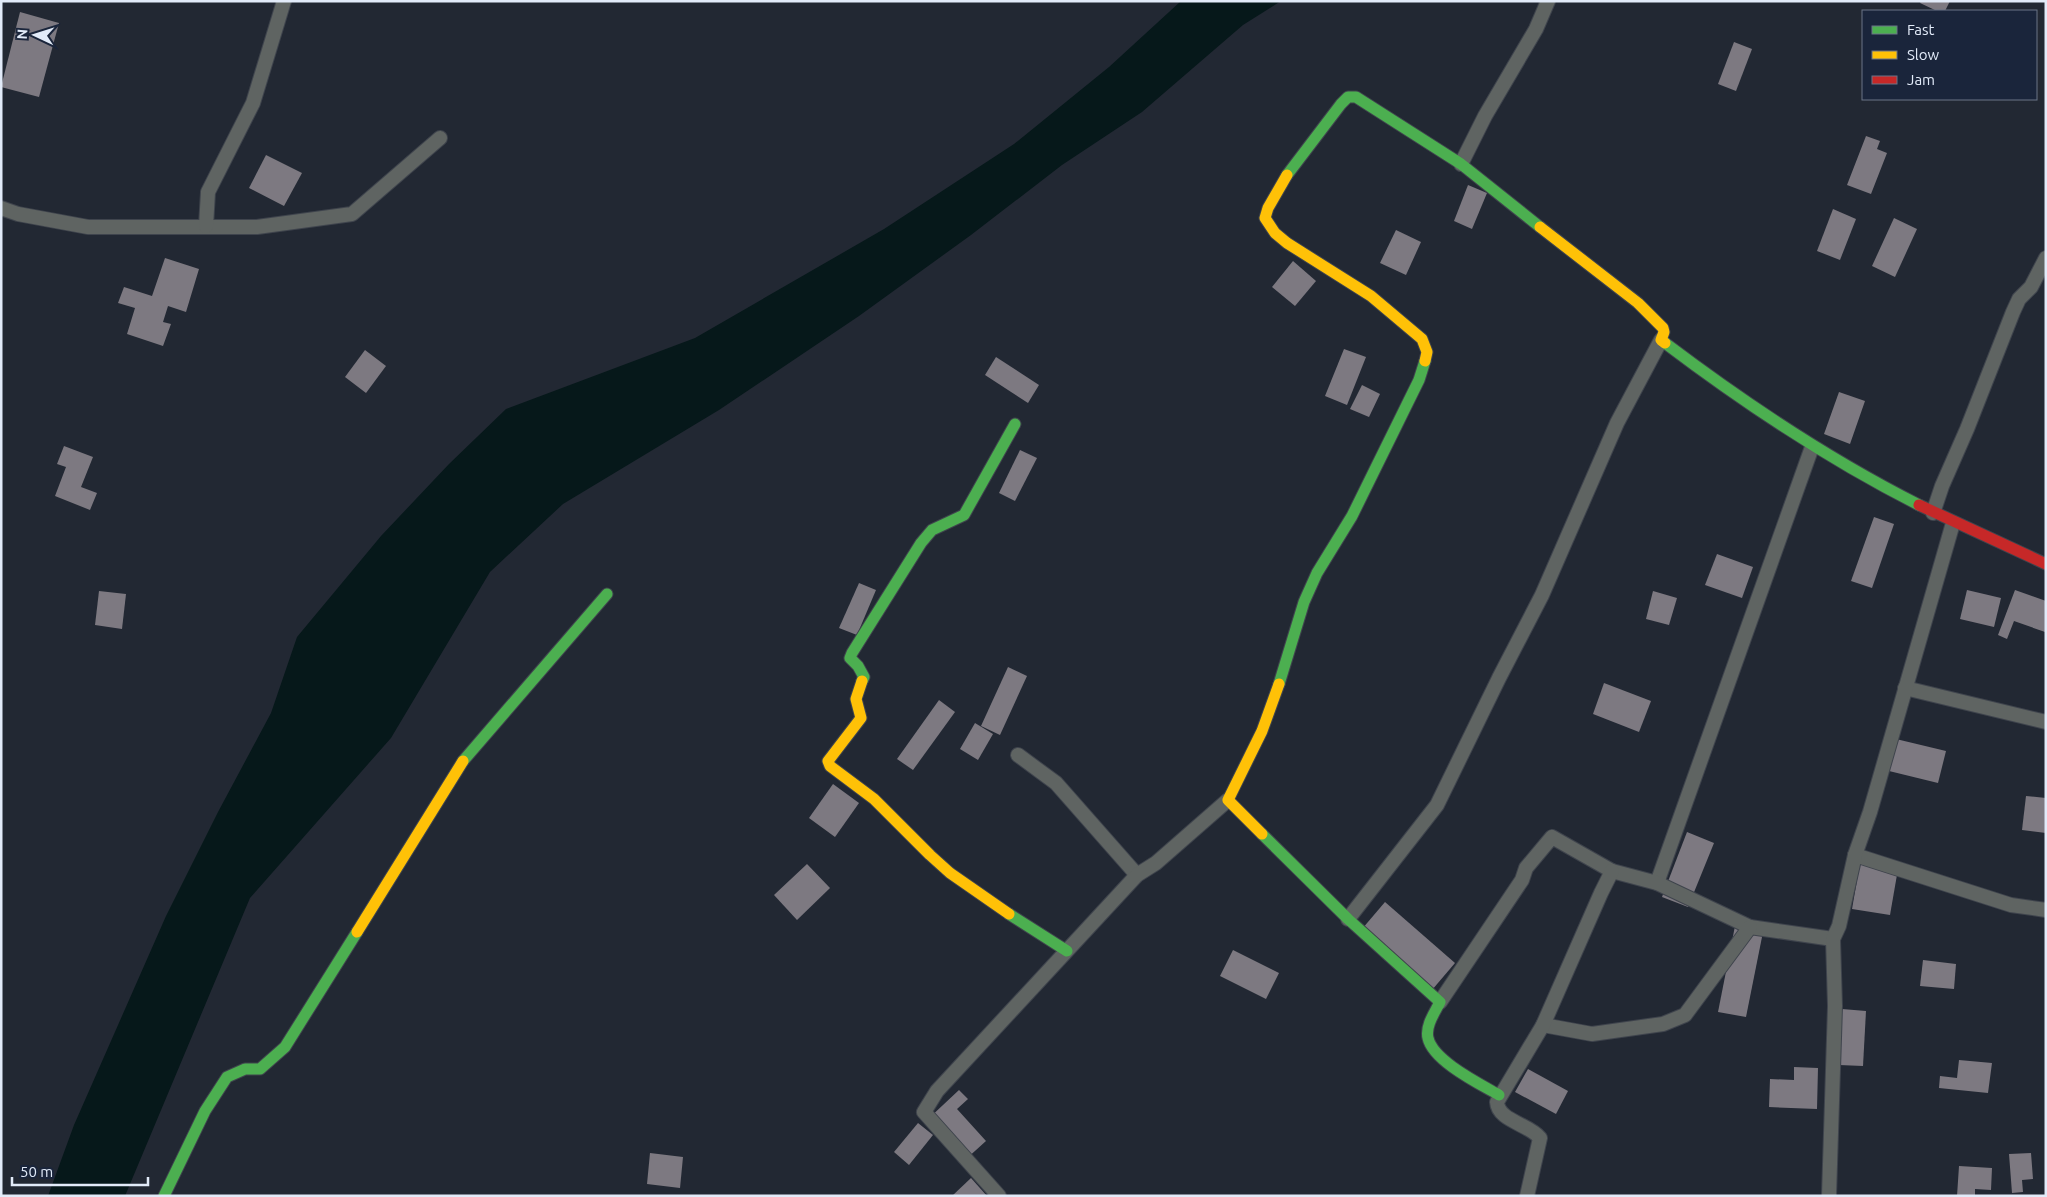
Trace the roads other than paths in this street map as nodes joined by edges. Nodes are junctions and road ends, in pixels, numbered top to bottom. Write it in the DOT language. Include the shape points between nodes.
graph roads {
  1 [pos="284,1"];
  2 [pos="1548,1"];
  3 [pos="440,138"];
  4 [pos="1461,164"];
  5 [pos="1,208"];
  6 [pos="206,226"];
  7 [pos="2046,258"];
  8 [pos="1661,340"];
  9 [pos="1015,424"];
  10 [pos="1812,447"];
  11 [pos="1934,513"];
  12 [pos="1953,523"];
  13 [pos="2046,564"];
  14 [pos="607,594"];
  15 [pos="1905,688"];
  16 [pos="2046,722"];
  17 [pos="1018,755"];
  18 [pos="1228,800"];
  19 [pos="1855,855"];
  20 [pos="1612,871"];
  21 [pos="1137,875"];
  22 [pos="1657,883"];
  23 [pos="2046,910"];
  24 [pos="1348,919"];
  25 [pos="1750,927"];
  26 [pos="1833,939"];
  27 [pos="1067,951"];
  28 [pos="1440,1002"];
  29 [pos="1543,1025"];
  30 [pos="1499,1095"];
  31 [pos="164,1196"];
  32 [pos="999,1196"];
  33 [pos="1527,1196"];
  34 [pos="1829,1196"];
  1 -- 6 [label="street" via="253,102 208,192"];
  2 -- 4 [label="street" via="1536,29"];
  3 -- 6 [label="street" via="352,214 258,226"];
  4 -- 8 [label="street" via="1638,302 1663,328"];
  4 -- 18 [label="street" via="1356,97 1348,97 1284,182 1265,213 1275,233 1371,296 1422,338 1427,352 1419,380 1352,516 1316,573 1262,731"];
  5 -- 6 [label="street" via="88,227"];
  7 -- 11 [label="street" via="2031,288 2013,312"];
  8 -- 10 [label="street" via="1734,395"];
  8 -- 24 [label="street" via="1617,423 1542,595 1437,805"];
  9 -- 27 [label="street" via="964,515 932,530 921,543 852,653 850,658 864,676 856,697 862,718 828,761 830,766 844,774 897,820 934,860 977,894"];
  10 -- 11 [label="street"];
  10 -- 22 [label="street"];
  11 -- 12 [label="street"];
  12 -- 13 [label="street"];
  12 -- 15 [label="street"];
  14 -- 31 [label="street" via="462,762 285,1047 260,1069 245,1069 227,1077 205,1111"];
  15 -- 16 [label="street"];
  15 -- 19 [label="street"];
  17 -- 21 [label="street" via="1056,783"];
  18 -- 21 [label="street" via="1156,863"];
  18 -- 24 [label="street"];
  19 -- 23 [label="street" via="2011,905"];
  19 -- 26 [label="street" via="1839,926"];
  20 -- 22 [label="street"];
  20 -- 28 [label="street" via="1552,837 1526,868 1522,880"];
  20 -- 29 [label="street"];
  21 -- 27 [label="street"];
  22 -- 25 [label="street"];
  24 -- 28 [label="street"];
  25 -- 26 [label="street"];
  25 -- 29 [label="street" via="1685,1015 1664,1024 1592,1034"];
  26 -- 34 [label="street" via="1835,1006"];
  27 -- 32 [label="street" via="937,1091 924,1112"];
  28 -- 30 [label="street" via="1428,1032 1431,1046 1450,1064"];
  29 -- 30 [label="street"];
  30 -- 33 [label="street" via="1497,1109 1501,1114 1540,1138"];
}
